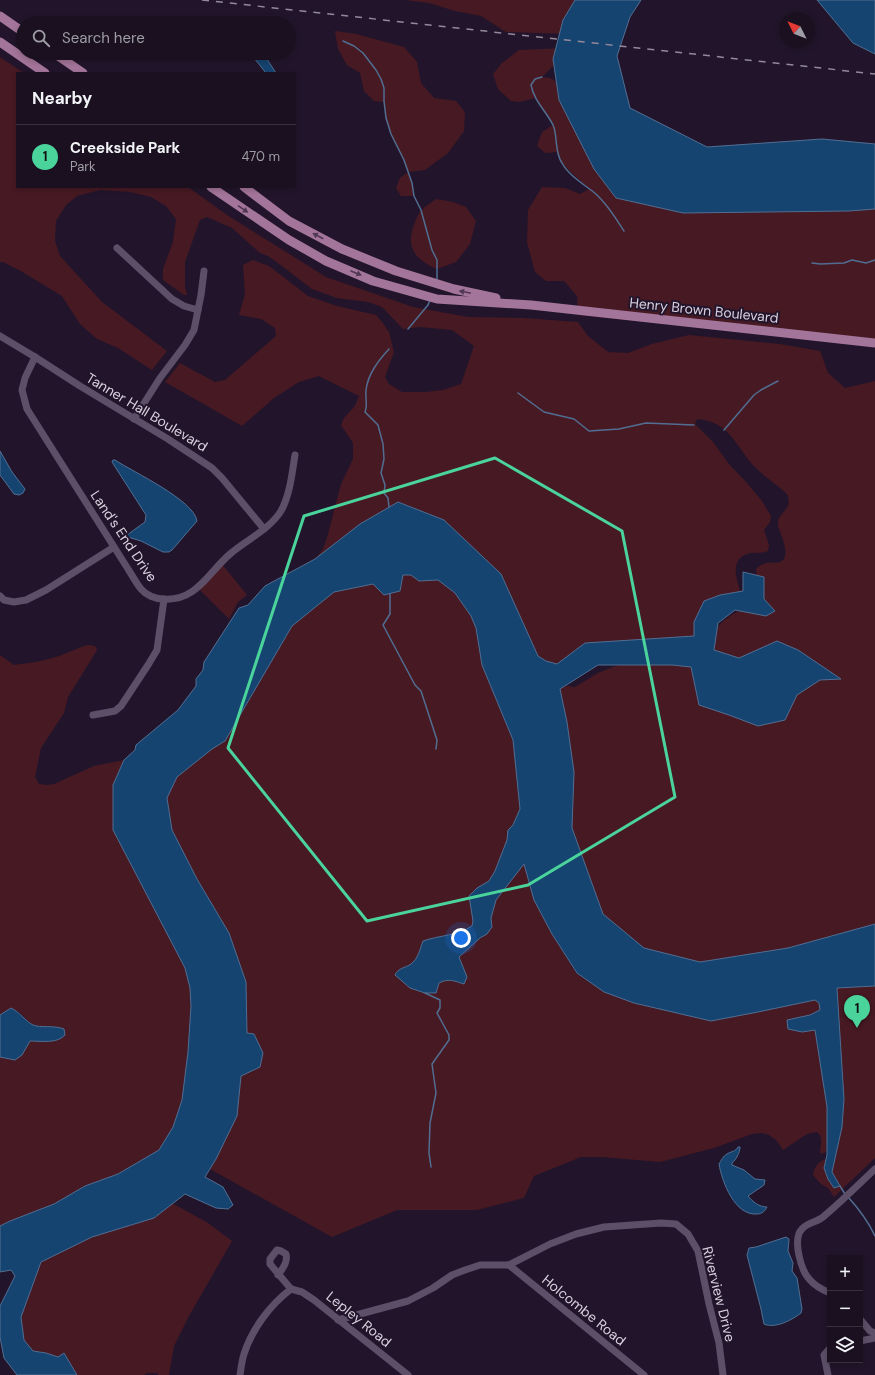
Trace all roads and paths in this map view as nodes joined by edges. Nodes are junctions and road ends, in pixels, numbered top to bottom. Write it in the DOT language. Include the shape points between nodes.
graph roads {
  1 [pos="0,16"];
  2 [pos="16,27"];
  3 [pos="0,42"];
  4 [pos="16,53"];
  5 [pos="26,60"];
  6 [pos="64,60"];
  7 [pos="44,72"];
  8 [pos="82,72"];
  9 [pos="212,188"];
  10 [pos="245,188"];
  11 [pos="117,248"];
  12 [pos="204,270"];
  13 [pos="531,305"];
  14 [pos="198,310"];
  15 [pos="0,336"];
  16 [pos="875,343"];
  17 [pos="35,357"];
  18 [pos="134,419"];
  19 [pos="295,455"];
  20 [pos="264,529"];
  21 [pos="114,546"];
  22 [pos="0,596"];
  23 [pos="164,599"];
  24 [pos="93,714"];
  25 [pos="875,1169"];
  26 [pos="509,1266"];
  27 [pos="278,1275"];
  28 [pos="291,1289"];
  29 [pos="827,1292"];
  30 [pos="338,1320"];
  31 [pos="863,1323"];
  32 [pos="875,1333"];
  33 [pos="875,1338"];
  34 [pos="863,1340"];
  35 [pos="827,1352"];
  36 [pos="240,1375"];
  37 [pos="408,1375"];
  38 [pos="644,1375"];
  39 [pos="723,1375"];
  40 [pos="828,1375"];
  1 -- 2 [label="main road"];
  3 -- 4 [label="main road"];
  5 -- 7 [label="main road"];
  6 -- 8 [label="main road"];
  9 -- 13 [label="main road, Henry Brown Boulevard, one-way" via="289,240 326,261 373,281 437,298"];
  13 -- 10 [label="main road, Henry Brown Boulevard, one-way" via="454,289 396,272 342,249 289,221"];
  11 -- 14 [label="street" via="172,299"];
  12 -- 14 [label="street"];
  13 -- 16 [label="main road, Henry Brown Boulevard"];
  14 -- 18 [label="street" via="194,330"];
  15 -- 17 [label="street, Tanner Hall Boulevard"];
  17 -- 18 [label="street, Tanner Hall Boulevard"];
  17 -- 21 [label="street, Land's End Drive" via="24,378 22,390 27,409"];
  18 -- 20 [label="street, Tanner Hall Boulevard" via="212,468"];
  19 -- 20 [label="street, Land's End Drive" via="286,502 280,513"];
  20 -- 23 [label="street, Land's End Drive" via="230,554 194,591 185,597"];
  21 -- 22 [label="street" via="26,600 14,602 4,600"];
  21 -- 23 [label="street, Land's End Drive" via="142,590 151,596"];
  23 -- 24 [label="street" via="157,650 148,665 121,706 115,711"];
  25 -- 29 [label="street" via="822,1218 801,1229 797,1238 804,1272 816,1286"];
  26 -- 30 [label="street" via="480,1265 452,1275 408,1301"];
  26 -- 38 [label="street, Holcombe Road"];
  26 -- 39 [label="street, Riverview Drive" via="550,1244 576,1234 604,1227 676,1224 688,1234 698,1251 719,1343"];
  27 -- 28 [label="street"];
  28 -- 30 [label="street, Lepley Road" via="302,1292"];
  28 -- 36 [label="street" via="256,1328 244,1354"];
  30 -- 37 [label="street, Lepley Road"];
  31 -- 32 [label="street"];
  33 -- 34 [label="street"];
  35 -- 40 [label="street" via="824,1355"];
}
